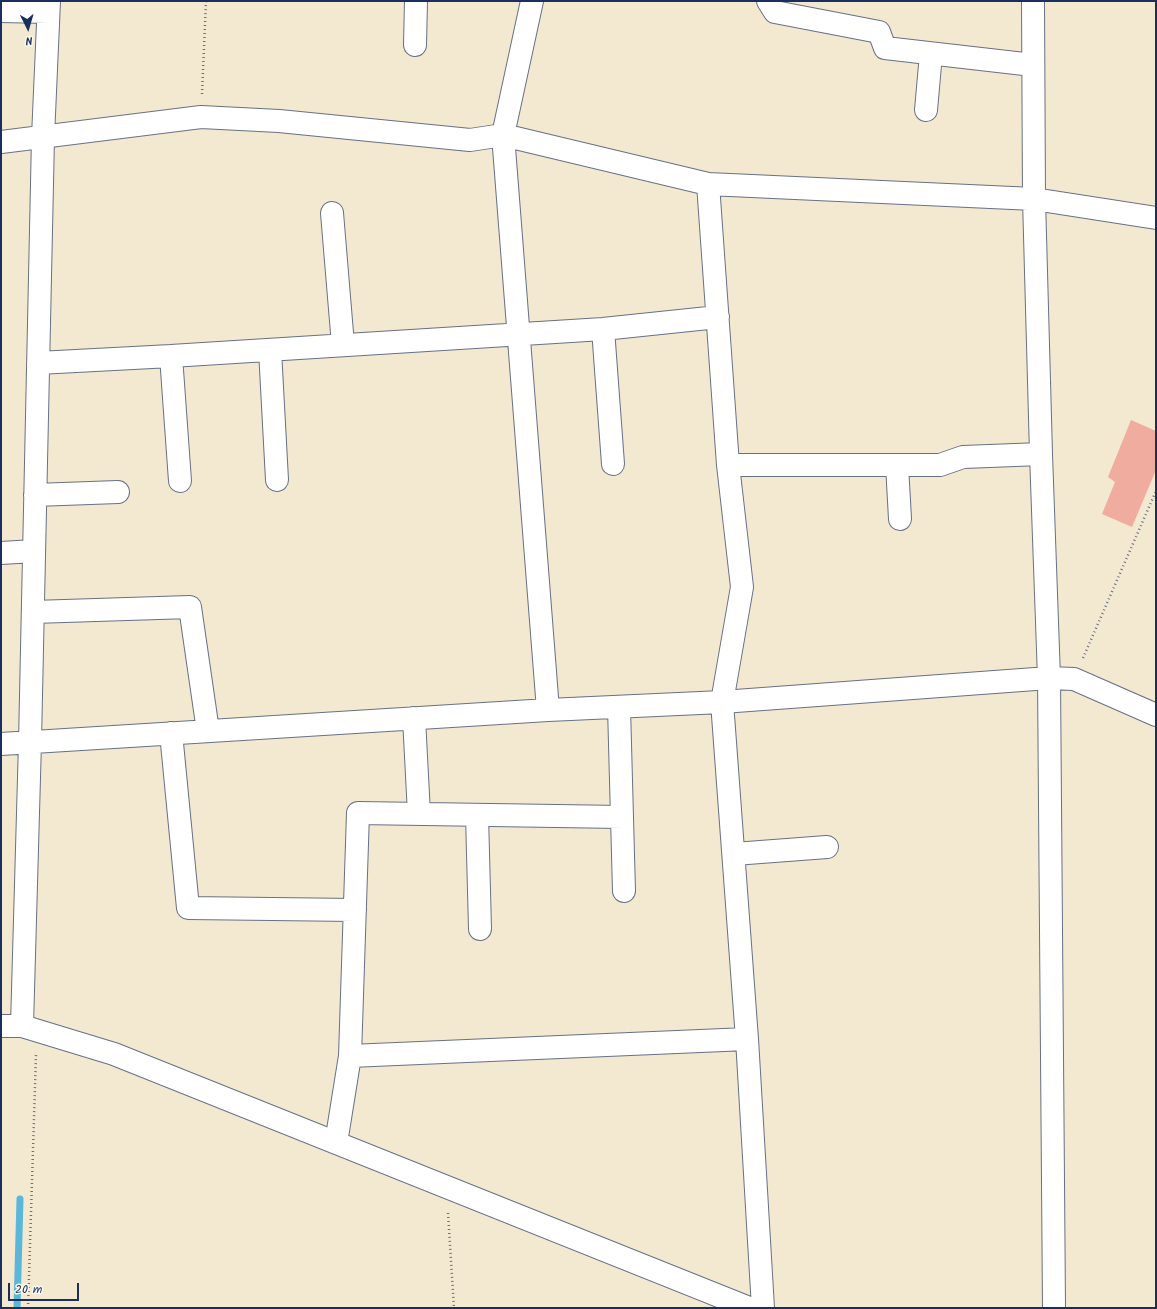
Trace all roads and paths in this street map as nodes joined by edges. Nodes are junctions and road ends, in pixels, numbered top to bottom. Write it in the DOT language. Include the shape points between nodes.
graph roads {
  1 [pos="206,1"];
  2 [pos="416,1"];
  3 [pos="532,1"];
  4 [pos="768,1"];
  5 [pos="1033,1"];
  6 [pos="49,6"];
  7 [pos="1,11"];
  8 [pos="415,45"];
  9 [pos="931,54"];
  10 [pos="1033,65"];
  11 [pos="926,110"];
  12 [pos="201,117"];
  13 [pos="503,135"];
  14 [pos="43,137"];
  15 [pos="1,142"];
  16 [pos="708,184"];
  17 [pos="1034,199"];
  18 [pos="332,213"];
  19 [pos="1156,218"];
  20 [pos="718,318"];
  21 [pos="603,329"];
  22 [pos="519,334"];
  23 [pos="343,345"];
  24 [pos="270,350"];
  25 [pos="171,356"];
  26 [pos="38,363"];
  27 [pos="1041,454"];
  28 [pos="613,464"];
  29 [pos="728,465"];
  30 [pos="897,465"];
  31 [pos="277,480"];
  32 [pos="180,481"];
  33 [pos="1156,491"];
  34 [pos="118,492"];
  35 [pos="35,495"];
  36 [pos="900,519"];
  37 [pos="34,551"];
  38 [pos="1,553"];
  39 [pos="33,612"];
  40 [pos="1049,678"];
  41 [pos="1074,679"];
  42 [pos="722,702"];
  43 [pos="619,707"];
  44 [pos="548,710"];
  45 [pos="1156,715"];
  46 [pos="414,718"];
  47 [pos="208,731"];
  48 [pos="172,733"];
  49 [pos="30,742"];
  50 [pos="1,744"];
  51 [pos="419,814"];
  52 [pos="477,815"];
  53 [pos="622,817"];
  54 [pos="827,847"];
  55 [pos="734,854"];
  56 [pos="624,891"];
  57 [pos="355,910"];
  58 [pos="480,929"];
  59 [pos="20,1028"];
  60 [pos="747,1039"];
  61 [pos="350,1056"];
  62 [pos="336,1143"];
  63 [pos="447,1187"];
  64 [pos="28,1308"];
  65 [pos="454,1308"];
  66 [pos="749,1308"];
  67 [pos="763,1308"];
  68 [pos="1054,1308"];
  1 -- 12 [label="path"];
  2 -- 8 [label="street"];
  3 -- 13 [label="street"];
  4 -- 9 [label="street" via="775,12 879,32 885,48"];
  5 -- 10 [label="street"];
  6 -- 7 [label="street"];
  6 -- 14 [label="street"];
  9 -- 10 [label="street"];
  9 -- 11 [label="street"];
  10 -- 17 [label="street"];
  12 -- 13 [label="street" via="279,120 470,140"];
  12 -- 14 [label="street"];
  13 -- 16 [label="street"];
  13 -- 22 [label="street"];
  14 -- 15 [label="street"];
  14 -- 26 [label="street"];
  16 -- 17 [label="street"];
  16 -- 20 [label="street"];
  17 -- 19 [label="street"];
  17 -- 27 [label="street"];
  18 -- 23 [label="street"];
  20 -- 21 [label="street"];
  20 -- 29 [label="street"];
  21 -- 22 [label="street"];
  21 -- 28 [label="street"];
  22 -- 23 [label="street"];
  22 -- 44 [label="street"];
  23 -- 24 [label="street"];
  24 -- 25 [label="street"];
  24 -- 31 [label="street"];
  25 -- 26 [label="street"];
  25 -- 32 [label="street"];
  26 -- 35 [label="street"];
  27 -- 30 [label="street" via="963,457 940,465"];
  27 -- 40 [label="street"];
  29 -- 30 [label="street"];
  29 -- 42 [label="street" via="742,587"];
  30 -- 36 [label="street"];
  33 -- 41 [label="path"];
  34 -- 35 [label="street"];
  35 -- 37 [label="street"];
  37 -- 38 [label="street"];
  37 -- 39 [label="street"];
  39 -- 47 [label="street" via="190,607"];
  39 -- 49 [label="street"];
  40 -- 41 [label="street"];
  40 -- 42 [label="street"];
  40 -- 68 [label="street"];
  41 -- 45 [label="street"];
  42 -- 43 [label="street"];
  42 -- 55 [label="street"];
  43 -- 44 [label="street"];
  43 -- 53 [label="street"];
  44 -- 46 [label="street"];
  46 -- 47 [label="street"];
  46 -- 51 [label="street"];
  47 -- 48 [label="street"];
  48 -- 49 [label="street"];
  48 -- 57 [label="street" via="188,908"];
  49 -- 50 [label="street"];
  49 -- 59 [label="street"];
  51 -- 52 [label="street"];
  51 -- 57 [label="street" via="358,813"];
  52 -- 53 [label="street"];
  52 -- 58 [label="street"];
  53 -- 56 [label="street"];
  54 -- 55 [label="street"];
  55 -- 60 [label="street"];
  57 -- 61 [label="street"];
  59 -- 62 [label="street" via="114,1054"];
  59 -- 64 [label="path" via="36,1044"];
  60 -- 61 [label="street"];
  60 -- 67 [label="street"];
  61 -- 62 [label="street"];
  62 -- 63 [label="street"];
  63 -- 65 [label="path"];
  63 -- 66 [label="street"];
}
